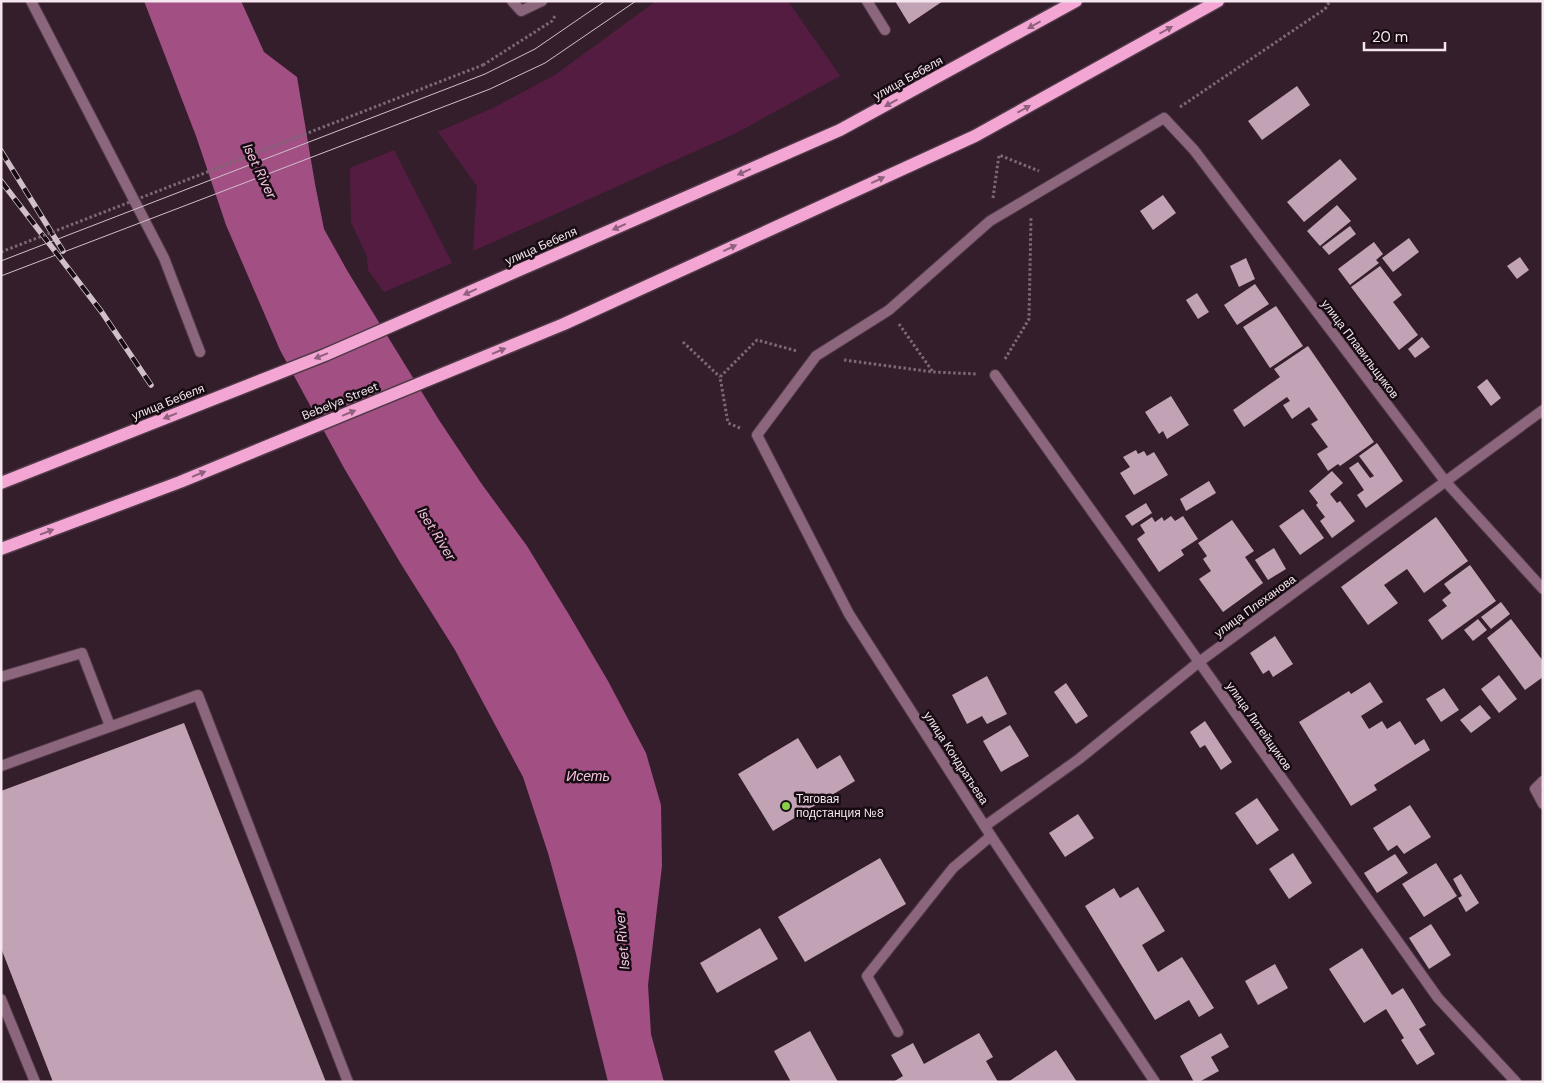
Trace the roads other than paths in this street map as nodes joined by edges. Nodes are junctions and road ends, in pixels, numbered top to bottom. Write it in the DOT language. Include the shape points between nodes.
graph roads {
  1 [pos="31,1"];
  2 [pos="512,1"];
  3 [pos="542,1"];
  4 [pos="867,1"];
  5 [pos="1076,1"];
  6 [pos="1218,1"];
  7 [pos="885,30"];
  8 [pos="200,352"];
  9 [pos="995,375"];
  10 [pos="1543,410"];
  11 [pos="757,435"];
  12 [pos="1445,481"];
  13 [pos="1,483"];
  14 [pos="1,549"];
  15 [pos="1543,589"];
  16 [pos="1199,662"];
  17 [pos="1,677"];
  18 [pos="110,726"];
  19 [pos="1,766"];
  20 [pos="1543,781"];
  21 [pos="1543,804"];
  22 [pos="985,826"];
  23 [pos="991,836"];
  24 [pos="1,999"];
  25 [pos="898,1032"];
  26 [pos="35,1082"];
  27 [pos="348,1082"];
  28 [pos="1155,1082"];
  29 [pos="1516,1082"];
  1 -- 8 [label="street" via="164,258"];
  2 -- 3 [label="street" via="522,11"];
  4 -- 7 [label="street"];
  5 -- 13 [label="main road, улица Бебеля, one-way" via="840,130 325,355"];
  14 -- 6 [label="main road, Bebelya Street, one-way" via="180,482 564,324 975,136"];
  9 -- 16 [label="street, улица Литейщиков"];
  10 -- 12 [label="street, улица Плеханова"];
  11 -- 12 [label="street, улица Плавильщиков" via="816,356 889,310 990,221 1164,118 1194,150"];
  11 -- 22 [label="street, улица Кондратьева" via="849,614"];
  12 -- 15 [label="street, улица Плавильщиков"];
  12 -- 16 [label="street, улица Плеханова"];
  16 -- 22 [label="street, улица Плеханова" via="1079,759"];
  16 -- 29 [label="street, улица Литейщиков" via="1438,998"];
  17 -- 18 [label="street" via="82,653"];
  18 -- 19 [label="street"];
  18 -- 27 [label="street" via="198,695"];
  20 -- 21 [label="street" via="1535,789"];
  22 -- 23 [label="street, улица Кондратьева"];
  23 -- 25 [label="street" via="953,868 866,976"];
  23 -- 28 [label="street, улица Кондратьева"];
  24 -- 26 [label="street"];
}
